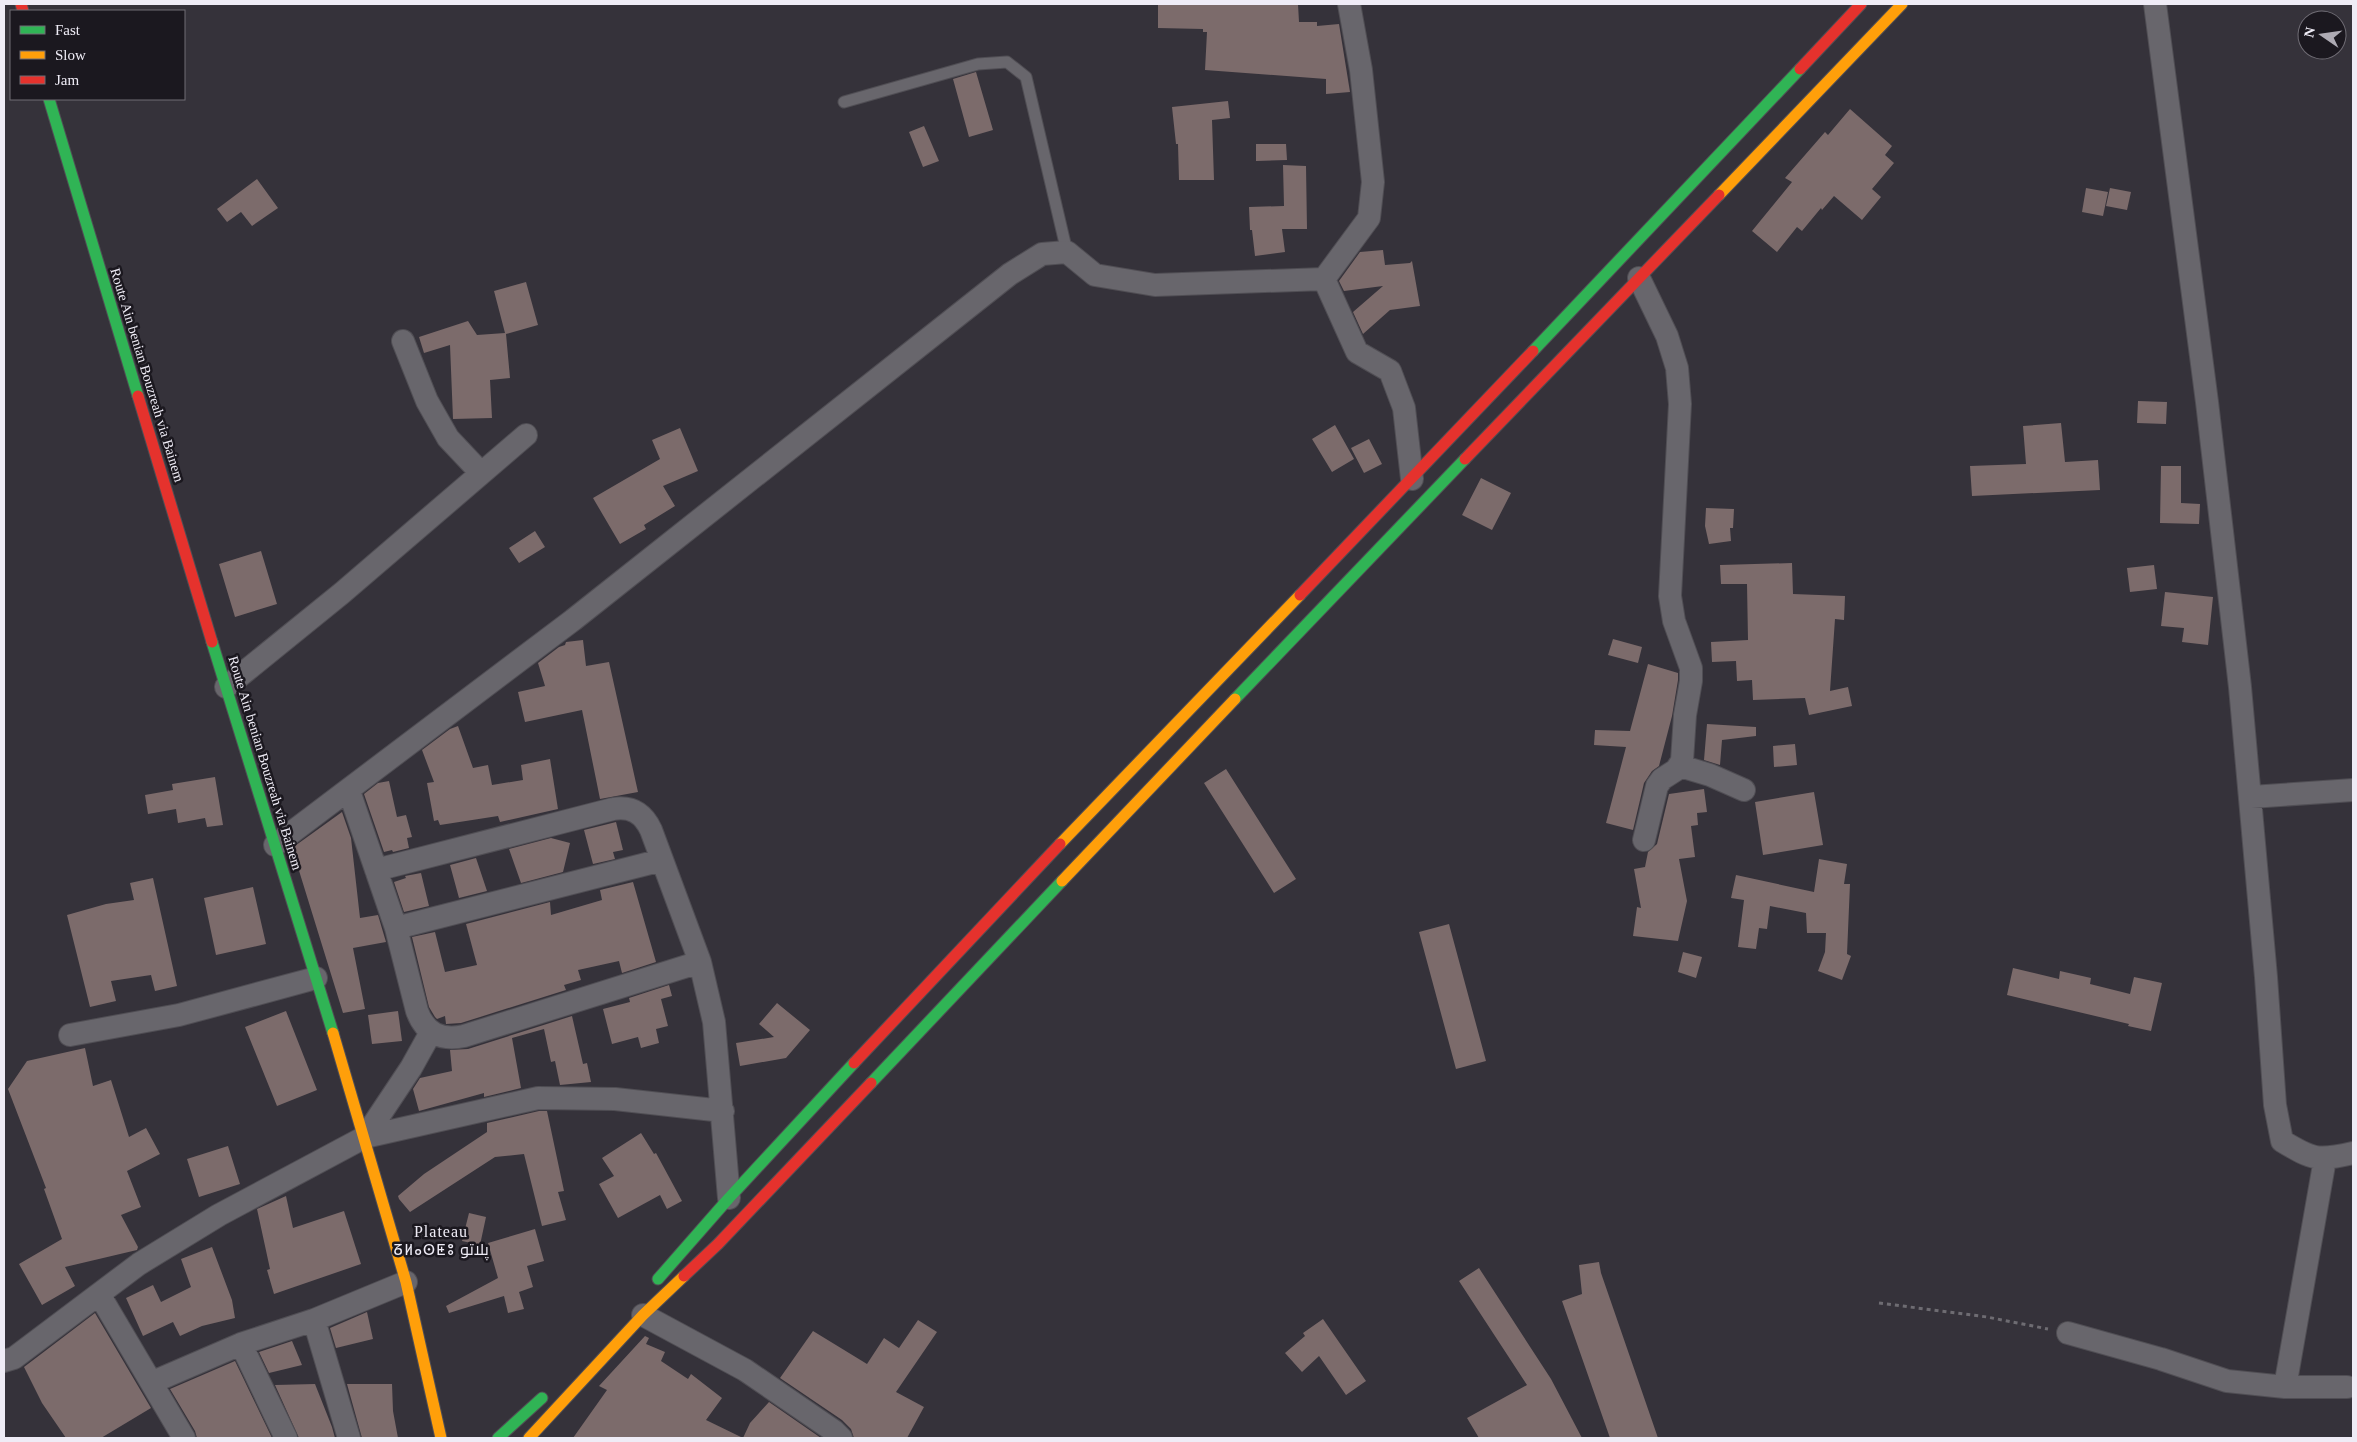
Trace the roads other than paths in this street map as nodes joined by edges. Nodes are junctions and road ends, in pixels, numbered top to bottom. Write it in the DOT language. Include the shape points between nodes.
graph roads {
  1 [pos="1349,4"];
  2 [pos="1861,4"];
  3 [pos="1902,4"];
  4 [pos="2155,4"];
  5 [pos="49,100"];
  6 [pos="844,102"];
  7 [pos="1067,252"];
  8 [pos="1639,278"];
  9 [pos="1324,279"];
  10 [pos="403,341"];
  11 [pos="526,435"];
  12 [pos="481,474"];
  13 [pos="1412,479"];
  14 [pos="226,687"];
  15 [pos="1680,766"];
  16 [pos="1744,790"];
  17 [pos="2353,790"];
  18 [pos="349,791"];
  19 [pos="2251,797"];
  20 [pos="1644,840"];
  21 [pos="275,845"];
  22 [pos="662,860"];
  23 [pos="376,870"];
  24 [pos="396,928"];
  25 [pos="700,962"];
  26 [pos="316,978"];
  27 [pos="431,1032"];
  28 [pos="70,1035"];
  29 [pos="723,1111"];
  30 [pos="365,1137"];
  31 [pos="2353,1153"];
  32 [pos="2325,1159"];
  33 [pos="729,1198"];
  34 [pos="406,1282"];
  35 [pos="647,1290"];
  36 [pos="99,1294"];
  37 [pos="643,1314"];
  38 [pos="314,1320"];
  39 [pos="2068,1334"];
  40 [pos="241,1344"];
  41 [pos="4,1361"];
  42 [pos="152,1382"];
  43 [pos="553,1386"];
  44 [pos="2285,1387"];
  45 [pos="2347,1387"];
  46 [pos="184,1438"];
  47 [pos="286,1438"];
  48 [pos="349,1438"];
  49 [pos="441,1438"];
  50 [pos="498,1438"];
  51 [pos="529,1438"];
  52 [pos="840,1438"];
  1 -- 9 [label="street" via="1361,70 1373,182 1369,218"];
  2 -- 13 [label="main road"];
  3 -- 8 [label="main road"];
  4 -- 19 [label="street" via="2207,402"];
  5 -- 14 [label="main road, Route Ain benian Bouzreah via Bainem"];
  6 -- 7 [label="lane" via="978,64 1007,62 1026,77"];
  7 -- 9 [label="street" via="1096,275 1155,285"];
  7 -- 18 [label="street" via="1042,254 1010,274 573,620"];
  8 -- 15 [label="street" via="1667,336 1677,368 1680,404 1670,596 1674,621 1691,668 1684,725 1685,750"];
  8 -- 37 [label="main road" via="718,1244"];
  9 -- 13 [label="street" via="1357,352 1390,371 1404,408"];
  10 -- 12 [label="street" via="427,401 448,438"];
  11 -- 12 [label="street"];
  12 -- 14 [label="street"];
  13 -- 33 [label="main road" via="994,912"];
  14 -- 21 [label="main road, Route Ain benian Bouzreah via Bainem"];
  15 -- 16 [label="street"];
  15 -- 20 [label="street" via="1657,786"];
  17 -- 19 [label="street"];
  18 -- 21 [label="street"];
  18 -- 23 [label="street"];
  19 -- 32 [label="street" via="2275,1105 2282,1141 2307,1156"];
  21 -- 26 [label="main road, Route Ain benian Bouzreah via Bainem"];
  22 -- 23 [label="street" via="643,816 629,808 621,808"];
  22 -- 24 [label="street"];
  22 -- 25 [label="street"];
  23 -- 24 [label="street"];
  24 -- 27 [label="street" via="420,1020"];
  25 -- 27 [label="street" via="464,1036 444,1038"];
  25 -- 29 [label="street" via="714,1022"];
  26 -- 28 [label="street" via="178,1015"];
  26 -- 30 [label="main road, Route Ain benian Bouzreah via Bainem"];
  27 -- 30 [label="street"];
  29 -- 30 [label="street" via="615,1099 538,1098"];
  29 -- 33 [label="street"];
  30 -- 34 [label="main road, Route Ain benian Bouzreah via Bainem"];
  30 -- 36 [label="street" via="219,1215 139,1264"];
  31 -- 32 [label="street"];
  32 -- 44 [label="street"];
  33 -- 35 [label="main road"];
  34 -- 38 [label="street"];
  34 -- 49 [label="main road, Route Ain benian Bouzreah via Bainem"];
  36 -- 41 [label="street" via="14,1358"];
  36 -- 42 [label="street"];
  37 -- 51 [label="main road"];
  37 -- 52 [label="street" via="744,1370"];
  38 -- 40 [label="street"];
  38 -- 48 [label="street"];
  39 -- 44 [label="street" via="2227,1381"];
  40 -- 42 [label="street"];
  40 -- 47 [label="street"];
  42 -- 46 [label="street"];
  43 -- 50 [label="main road"];
  44 -- 45 [label="street"];
}
